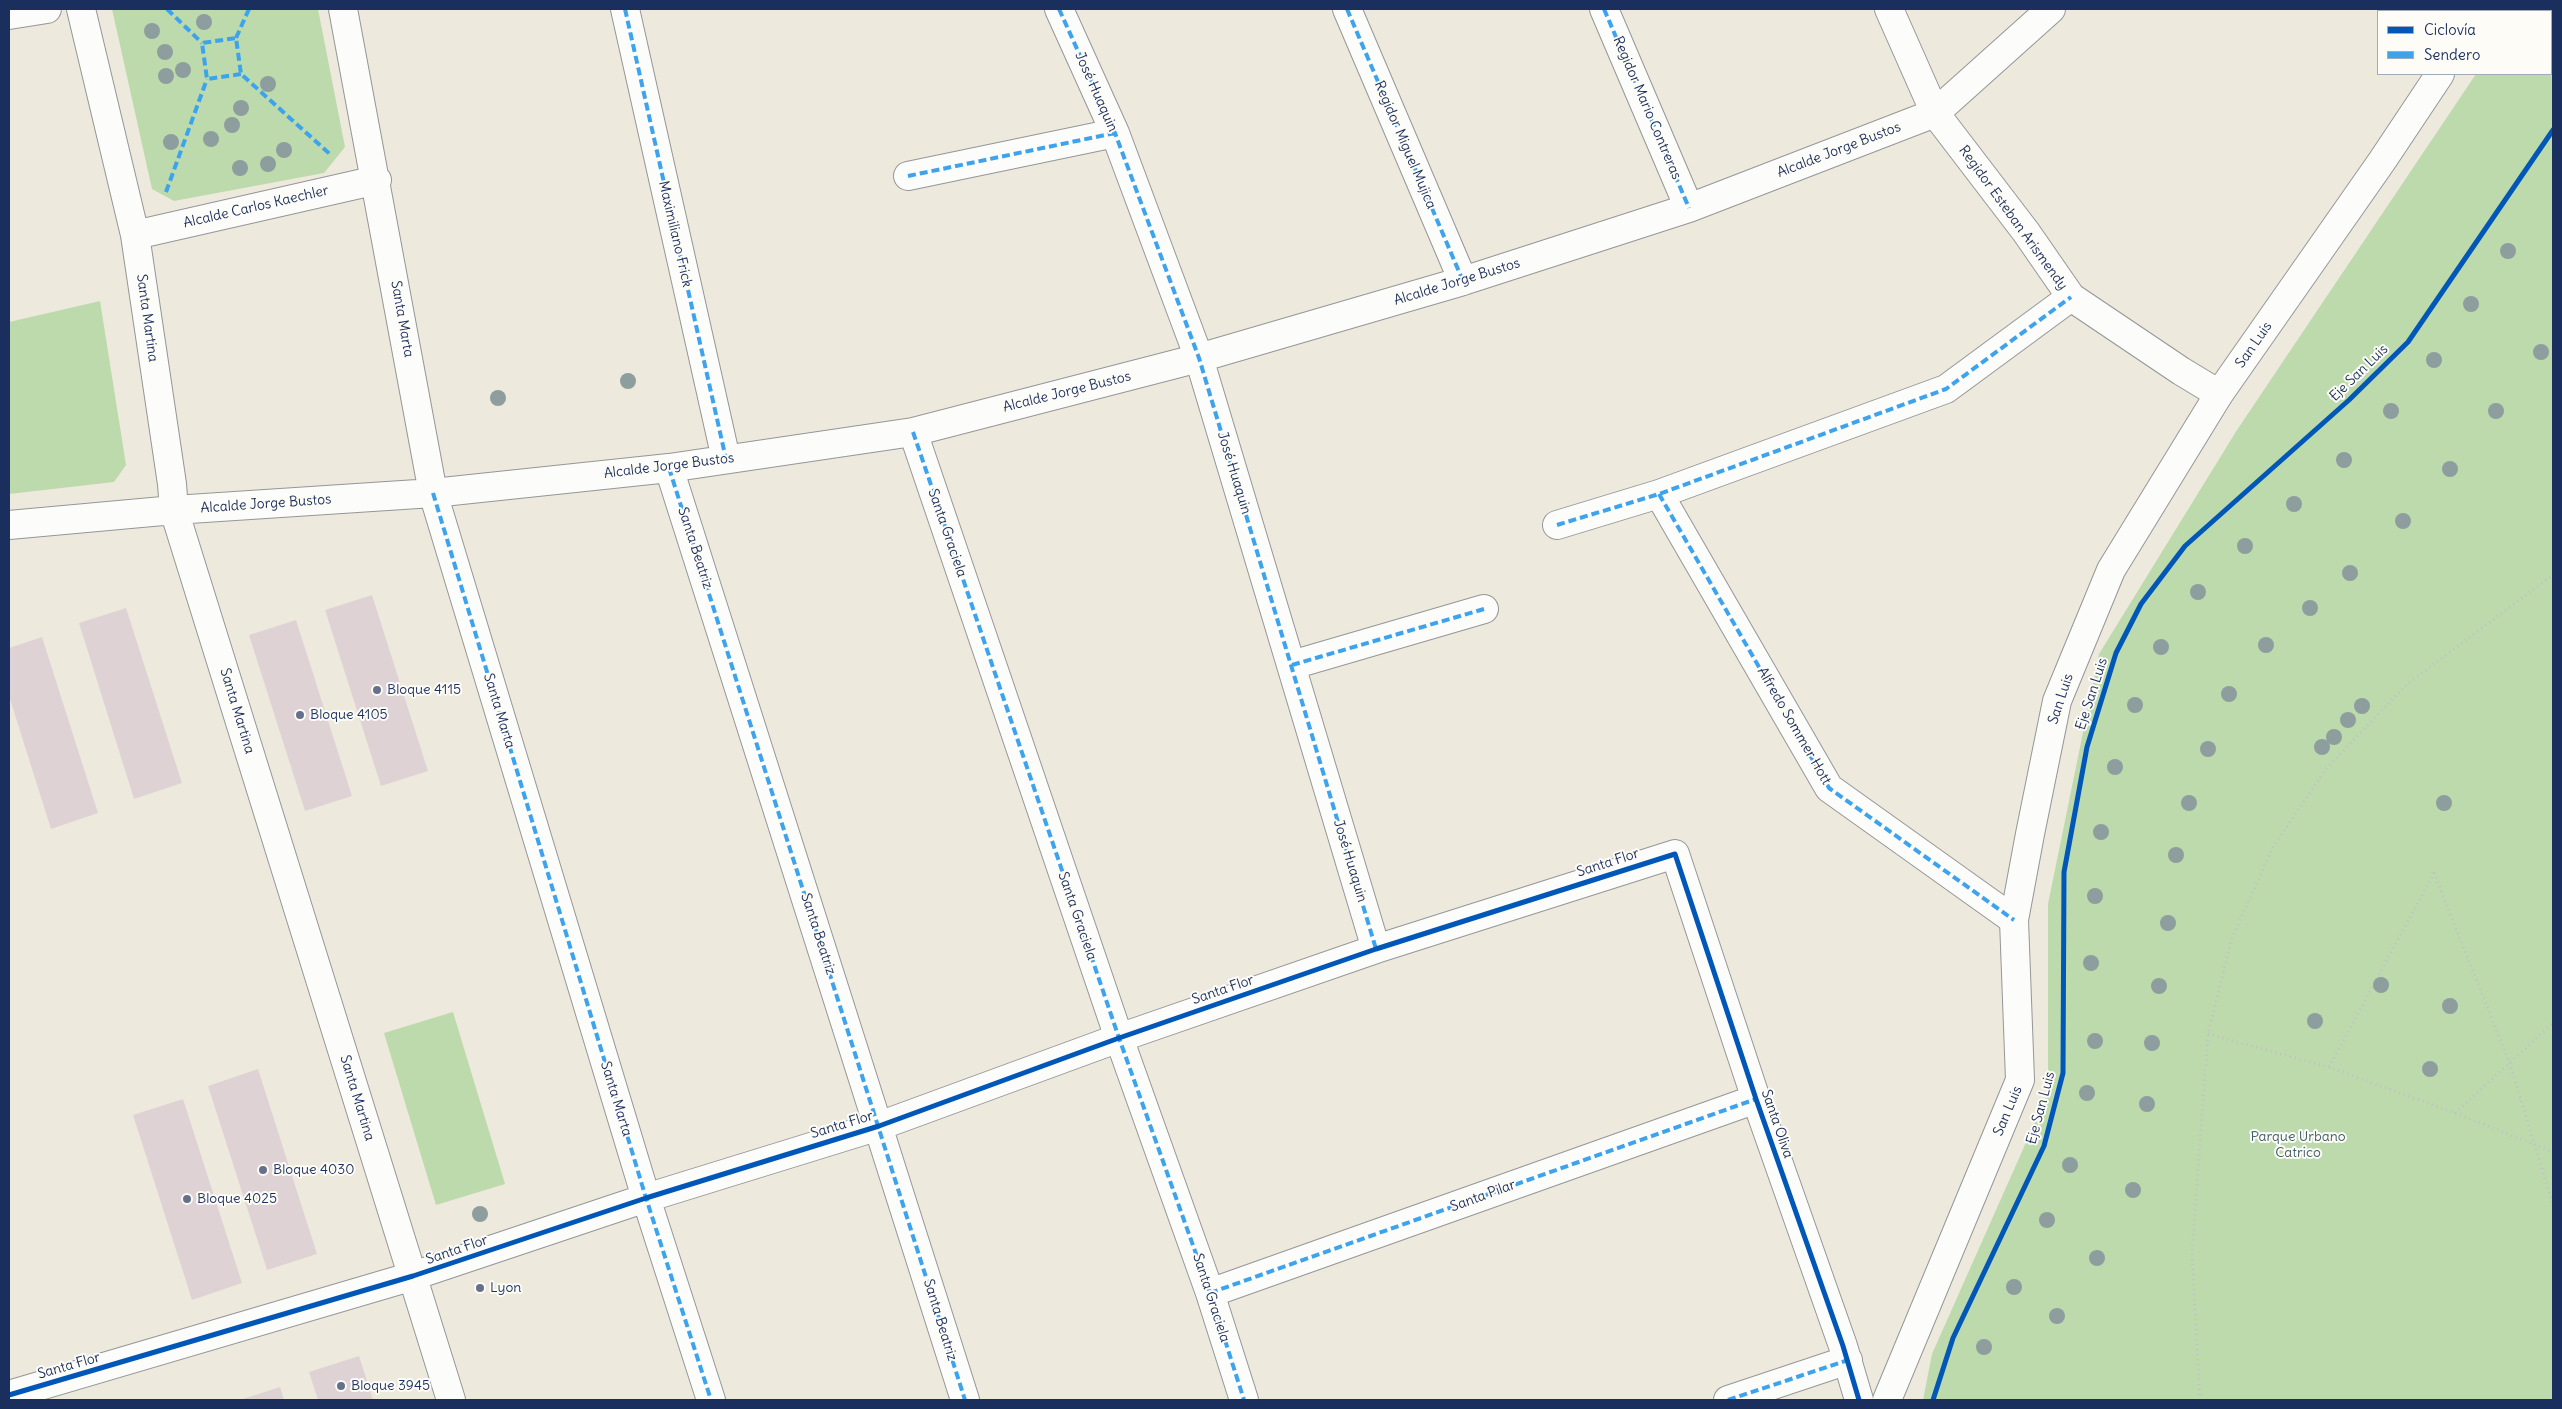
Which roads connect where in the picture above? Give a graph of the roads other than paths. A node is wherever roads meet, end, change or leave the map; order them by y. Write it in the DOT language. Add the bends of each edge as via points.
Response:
graph roads {
  1 [pos="47,9"];
  2 [pos="80,9"];
  3 [pos="625,9"];
  4 [pos="1059,9"];
  5 [pos="1347,9"];
  6 [pos="1604,9"];
  7 [pos="1889,9"];
  8 [pos="2050,9"];
  9 [pos="350,10"];
  10 [pos="9,16"];
  11 [pos="2439,75"];
  12 [pos="1935,113"];
  13 [pos="1115,133"];
  14 [pos="908,176"];
  15 [pos="377,180"];
  16 [pos="1689,208"];
  17 [pos="135,235"];
  18 [pos="1463,281"];
  19 [pos="2071,296"];
  20 [pos="1199,358"];
  21 [pos="2219,394"];
  22 [pos="913,432"];
  23 [pos="726,459"];
  24 [pos="669,468"];
  25 [pos="433,493"];
  26 [pos="1659,494"];
  27 [pos="174,510"];
  28 [pos="9,525"];
  29 [pos="1556,525"];
  30 [pos="1484,609"];
  31 [pos="1292,665"];
  32 [pos="1675,854"];
  33 [pos="2014,920"];
  34 [pos="1376,949"];
  35 [pos="1119,1038"];
  36 [pos="1756,1099"];
  37 [pos="879,1126"];
  38 [pos="646,1198"];
  39 [pos="413,1276"];
  40 [pos="1210,1293"];
  41 [pos="1848,1360"];
  42 [pos="9,1395"];
  43 [pos="451,1400"];
  44 [pos="711,1400"];
  45 [pos="964,1400"];
  46 [pos="1244,1400"];
  47 [pos="1728,1400"];
  48 [pos="1859,1400"];
  49 [pos="1887,1400"];
  1 -- 10 [label="street"];
  2 -- 17 [label="street, Santa Martina"];
  3 -- 23 [label="street, Maximiliano Frick"];
  4 -- 13 [label="street, José Huaquin"];
  5 -- 18 [label="street, Regidor Miguel Mujica"];
  6 -- 16 [label="street, Regidor Mario Contreras"];
  7 -- 12 [label="street, Regidor Esteban Arismendy"];
  8 -- 12 [label="street, Alcalde Jorge Bustos"];
  9 -- 15 [label="street, Santa Marta"];
  11 -- 21 [label="street, San Luis"];
  12 -- 16 [label="street, Alcalde Jorge Bustos"];
  12 -- 19 [label="street, Regidor Esteban Arismendy"];
  13 -- 14 [label="street"];
  13 -- 20 [label="street, José Huaquin"];
  15 -- 17 [label="street, Alcalde Carlos Kaechler"];
  15 -- 25 [label="street, Santa Marta"];
  16 -- 18 [label="street, Alcalde Jorge Bustos"];
  17 -- 27 [label="street, Santa Martina"];
  18 -- 20 [label="street, Alcalde Jorge Bustos"];
  19 -- 21 [label="street, Regidor Esteban Arismendy"];
  19 -- 26 [label="street" via="1946,389"];
  20 -- 22 [label="street, Alcalde Jorge Bustos"];
  20 -- 31 [label="street, José Huaquin"];
  21 -- 33 [label="street, San Luis" via="2111,570 2057,702"];
  22 -- 23 [label="street, Alcalde Jorge Bustos"];
  22 -- 35 [label="street, Santa Graciela"];
  23 -- 24 [label="street, Alcalde Jorge Bustos"];
  24 -- 25 [label="street, Alcalde Jorge Bustos"];
  24 -- 37 [label="street, Santa Beatriz"];
  25 -- 27 [label="street, Alcalde Jorge Bustos"];
  25 -- 38 [label="street, Santa Marta"];
  26 -- 29 [label="street"];
  26 -- 33 [label="street, Alfredo Sommer Hott" via="1829,788"];
  27 -- 28 [label="street, Alcalde Jorge Bustos"];
  27 -- 39 [label="street, Santa Martina"];
  30 -- 31 [label="street"];
  31 -- 34 [label="street, José Huaquin"];
  32 -- 34 [label="street, Santa Flor"];
  32 -- 36 [label="street, Santa Oliva"];
  33 -- 49 [label="street, San Luis" via="2020,1080"];
  34 -- 35 [label="street, Santa Flor"];
  35 -- 37 [label="street, Santa Flor"];
  35 -- 40 [label="street, Santa Graciela"];
  36 -- 40 [label="street, Santa Pilar"];
  36 -- 41 [label="street, Santa Oliva"];
  37 -- 38 [label="street, Santa Flor"];
  37 -- 45 [label="street, Santa Beatriz"];
  38 -- 39 [label="street, Santa Flor"];
  38 -- 44 [label="street, Santa Marta"];
  39 -- 42 [label="street, Santa Flor"];
  39 -- 43 [label="street, Santa Martina"];
  40 -- 46 [label="street, Santa Graciela"];
  41 -- 47 [label="street"];
  41 -- 48 [label="street, Santa Oliva"];
}
